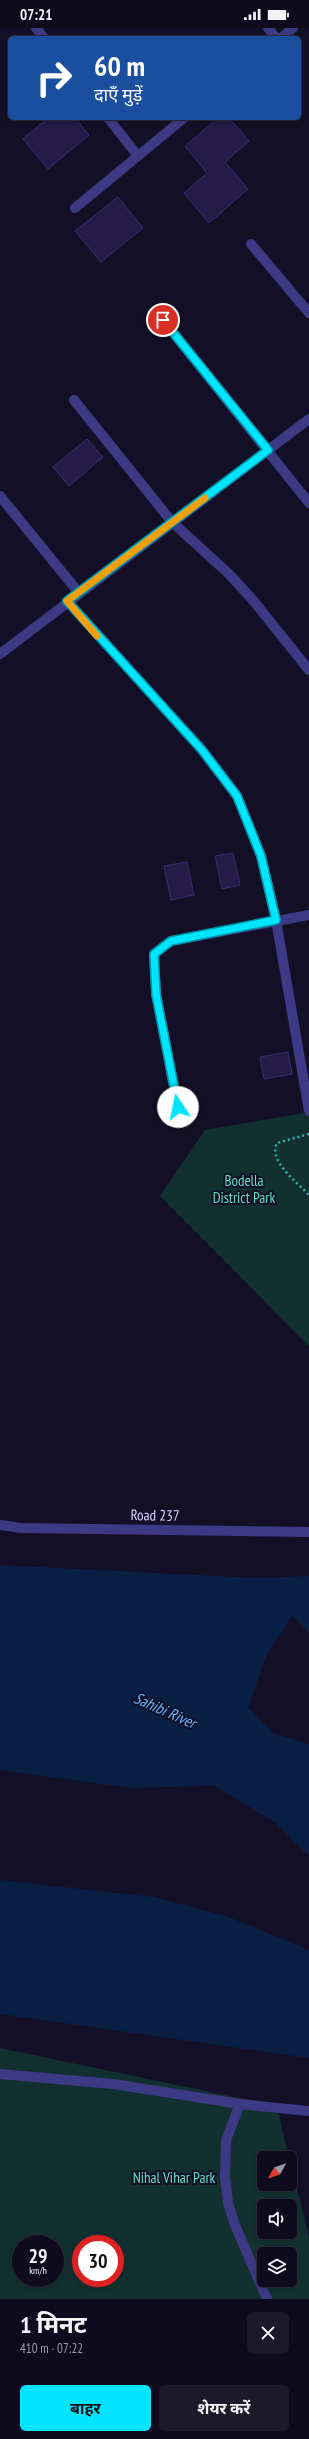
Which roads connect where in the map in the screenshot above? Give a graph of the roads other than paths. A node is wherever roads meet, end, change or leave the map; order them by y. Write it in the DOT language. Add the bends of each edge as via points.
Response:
graph roads {
  1 [pos="36,28"];
  2 [pos="268,28"];
  3 [pos="293,28"];
  4 [pos="42,36"];
  5 [pos="274,36"];
  6 [pos="283,36"];
  7 [pos="110,120"];
  8 [pos="182,120"];
  9 [pos="138,156"];
  10 [pos="75,208"];
  11 [pos="251,244"];
  12 [pos="309,313"];
  13 [pos="163,320"];
  14 [pos="74,400"];
  15 [pos="309,419"];
  16 [pos="268,450"];
  17 [pos="0,496"];
  18 [pos="309,503"];
  19 [pos="172,522"];
  20 [pos="79,593"];
  21 [pos="67,601"];
  22 [pos="0,654"];
  23 [pos="309,670"];
  24 [pos="309,916"];
  25 [pos="276,920"];
  26 [pos="178,1107"];
  27 [pos="309,1112"];
  28 [pos="0,1524"];
  29 [pos="309,1532"];
  30 [pos="0,2074"];
  31 [pos="240,2104"];
  32 [pos="309,2111"];
  33 [pos="267,2299"];
  1 -- 4 [label="street"];
  2 -- 5 [label="street"];
  3 -- 6 [label="street"];
  7 -- 9 [label="street"];
  8 -- 9 [label="street"];
  9 -- 10 [label="street"];
  11 -- 12 [label="street"];
  13 -- 16 [label="street"];
  14 -- 19 [label="street"];
  15 -- 16 [label="street"];
  16 -- 18 [label="street"];
  16 -- 19 [label="street"];
  17 -- 20 [label="street"];
  19 -- 20 [label="street"];
  19 -- 23 [label="street" via="229,574"];
  20 -- 21 [label="street"];
  21 -- 22 [label="street"];
  21 -- 25 [label="street" via="202,750 237,796 261,856"];
  24 -- 25 [label="street"];
  25 -- 26 [label="street" via="171,941 154,954 156,994"];
  25 -- 27 [label="street"];
  28 -- 29 [label="street, Road 237" via="21,1528"];
  30 -- 31 [label="street" via="113,2084"];
  31 -- 32 [label="street"];
  31 -- 33 [label="street" via="226,2140 225,2178 228,2203"];
}
